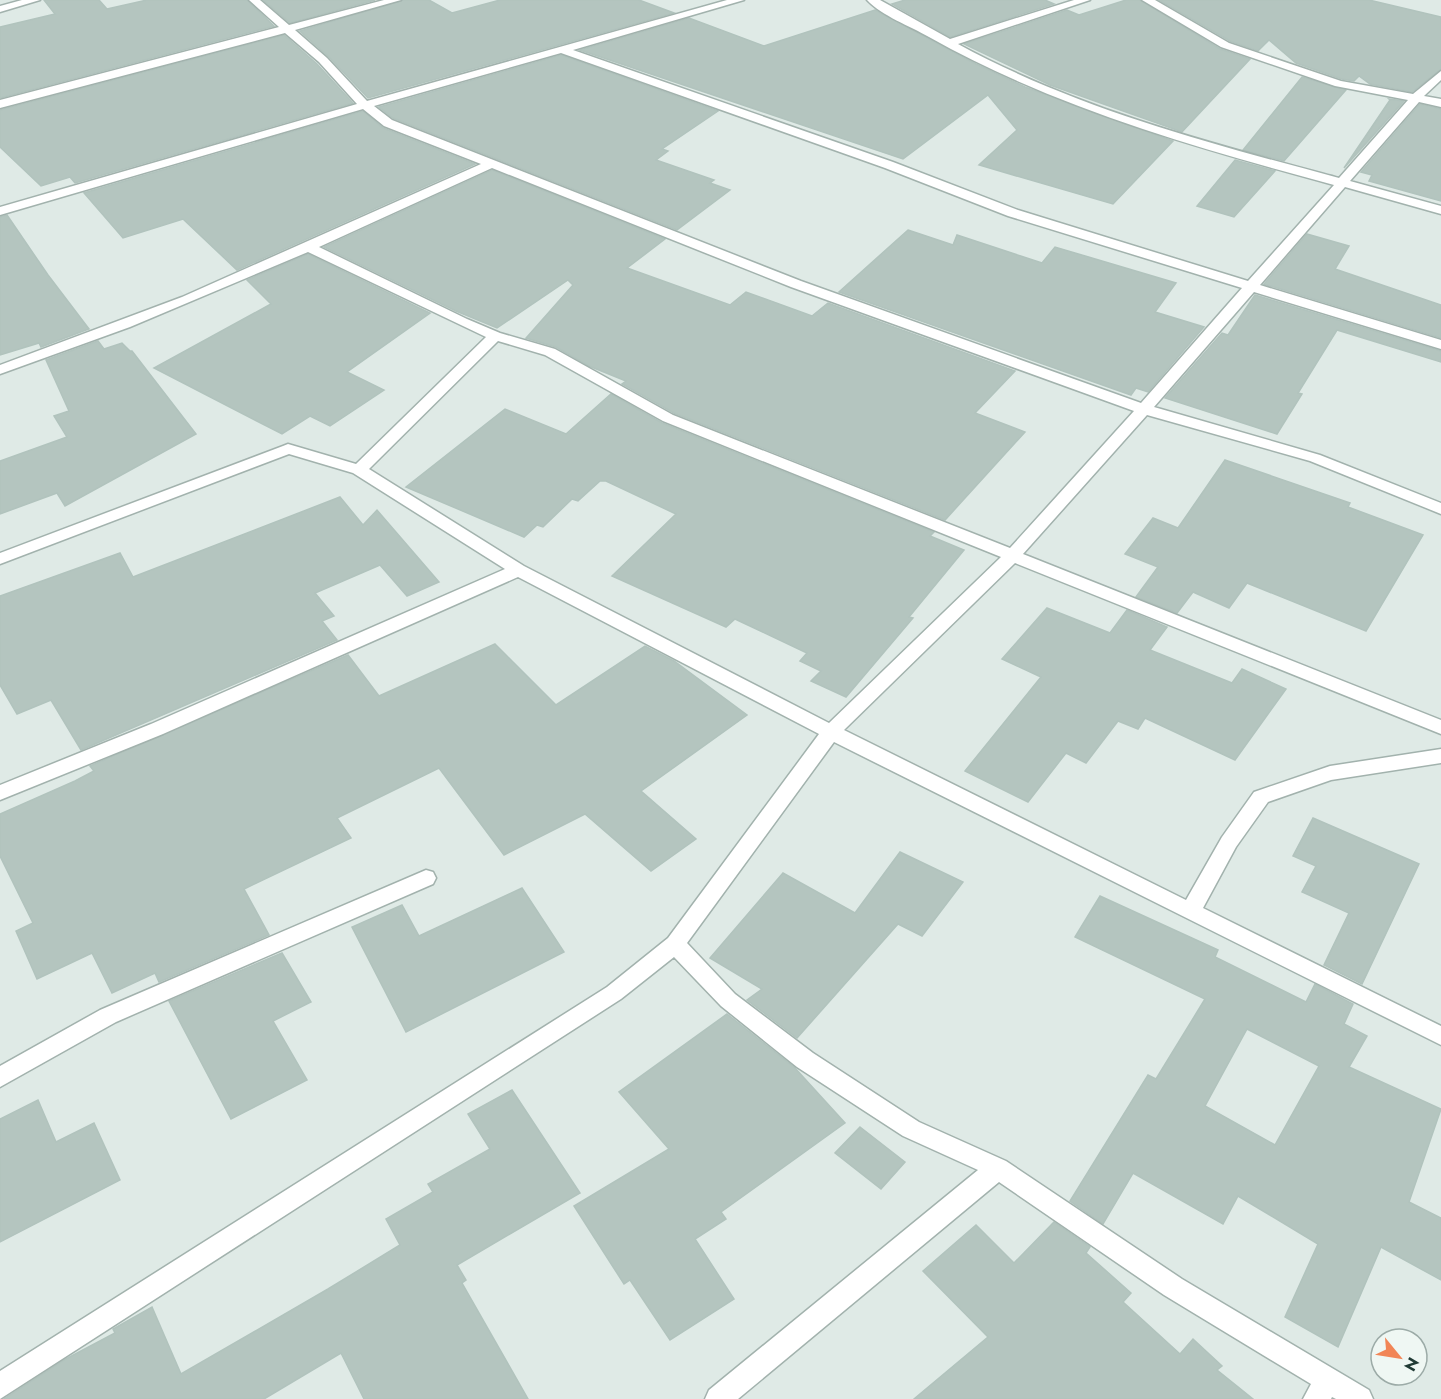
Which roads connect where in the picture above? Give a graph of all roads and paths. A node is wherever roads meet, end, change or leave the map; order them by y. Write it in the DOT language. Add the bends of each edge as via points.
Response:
graph roads {
  1 [pos="35,0"];
  2 [pos="254,0"];
  3 [pos="396,0"];
  4 [pos="739,0"];
  5 [pos="872,0"];
  6 [pos="1085,0"];
  7 [pos="1147,0"];
  8 [pos="0,9"];
  9 [pos="288,28"];
  10 [pos="950,43"];
  11 [pos="565,51"];
  12 [pos="1441,74"];
  13 [pos="1417,97"];
  14 [pos="1441,103"];
  15 [pos="0,104"];
  16 [pos="365,105"];
  17 [pos="491,164"];
  18 [pos="1344,182"];
  19 [pos="1441,210"];
  20 [pos="0,211"];
  21 [pos="310,248"];
  22 [pos="1253,285"];
  23 [pos="495,336"];
  24 [pos="1441,345"];
  25 [pos="0,370"];
  26 [pos="1144,409"];
  27 [pos="359,470"];
  28 [pos="1441,509"];
  29 [pos="1012,556"];
  30 [pos="0,559"];
  31 [pos="518,570"];
  32 [pos="1441,727"];
  33 [pos="831,732"];
  34 [pos="1441,756"];
  35 [pos="0,794"];
  36 [pos="426,878"];
  37 [pos="1190,912"];
  38 [pos="675,944"];
  39 [pos="1441,1036"];
  40 [pos="0,1077"];
  41 [pos="998,1168"];
  42 [pos="0,1386"];
  43 [pos="1322,1390"];
  44 [pos="717,1399"];
  45 [pos="1360,1399"];
  1 -- 8 [label="street"];
  2 -- 9 [label="street"];
  3 -- 9 [label="street"];
  4 -- 11 [label="street"];
  5 -- 10 [label="street"];
  6 -- 10 [label="street"];
  7 -- 13 [label="street" via="1225,45 1339,84"];
  9 -- 15 [label="street"];
  9 -- 16 [label="street"];
  10 -- 18 [label="street" via="985,63 1095,108 1175,136"];
  11 -- 16 [label="street"];
  11 -- 22 [label="street" via="1013,213"];
  12 -- 13 [label="street"];
  13 -- 14 [label="street"];
  13 -- 18 [label="street"];
  16 -- 17 [label="street" via="388,123"];
  16 -- 20 [label="street"];
  17 -- 21 [label="street"];
  17 -- 26 [label="street" via="796,284"];
  18 -- 19 [label="street"];
  18 -- 22 [label="street"];
  21 -- 23 [label="street"];
  21 -- 25 [label="street" via="193,299"];
  22 -- 24 [label="street"];
  22 -- 26 [label="street"];
  23 -- 27 [label="street"];
  23 -- 29 [label="street" via="550,352 668,418"];
  26 -- 28 [label="street" via="1315,458"];
  26 -- 29 [label="street"];
  27 -- 30 [label="street" via="288,449"];
  27 -- 31 [label="street"];
  29 -- 32 [label="street"];
  29 -- 33 [label="street"];
  31 -- 33 [label="street"];
  31 -- 35 [label="street"];
  33 -- 37 [label="street"];
  33 -- 38 [label="street"];
  34 -- 37 [label="street" via="1330,773 1261,797 1229,842"];
  36 -- 40 [label="street" via="108,1016"];
  37 -- 39 [label="street"];
  38 -- 41 [label="street" via="728,1000 805,1060 911,1129"];
  38 -- 42 [label="street" via="604,999"];
  41 -- 43 [label="street"];
  41 -- 44 [label="street"];
  43 -- 45 [label="street"];
}
